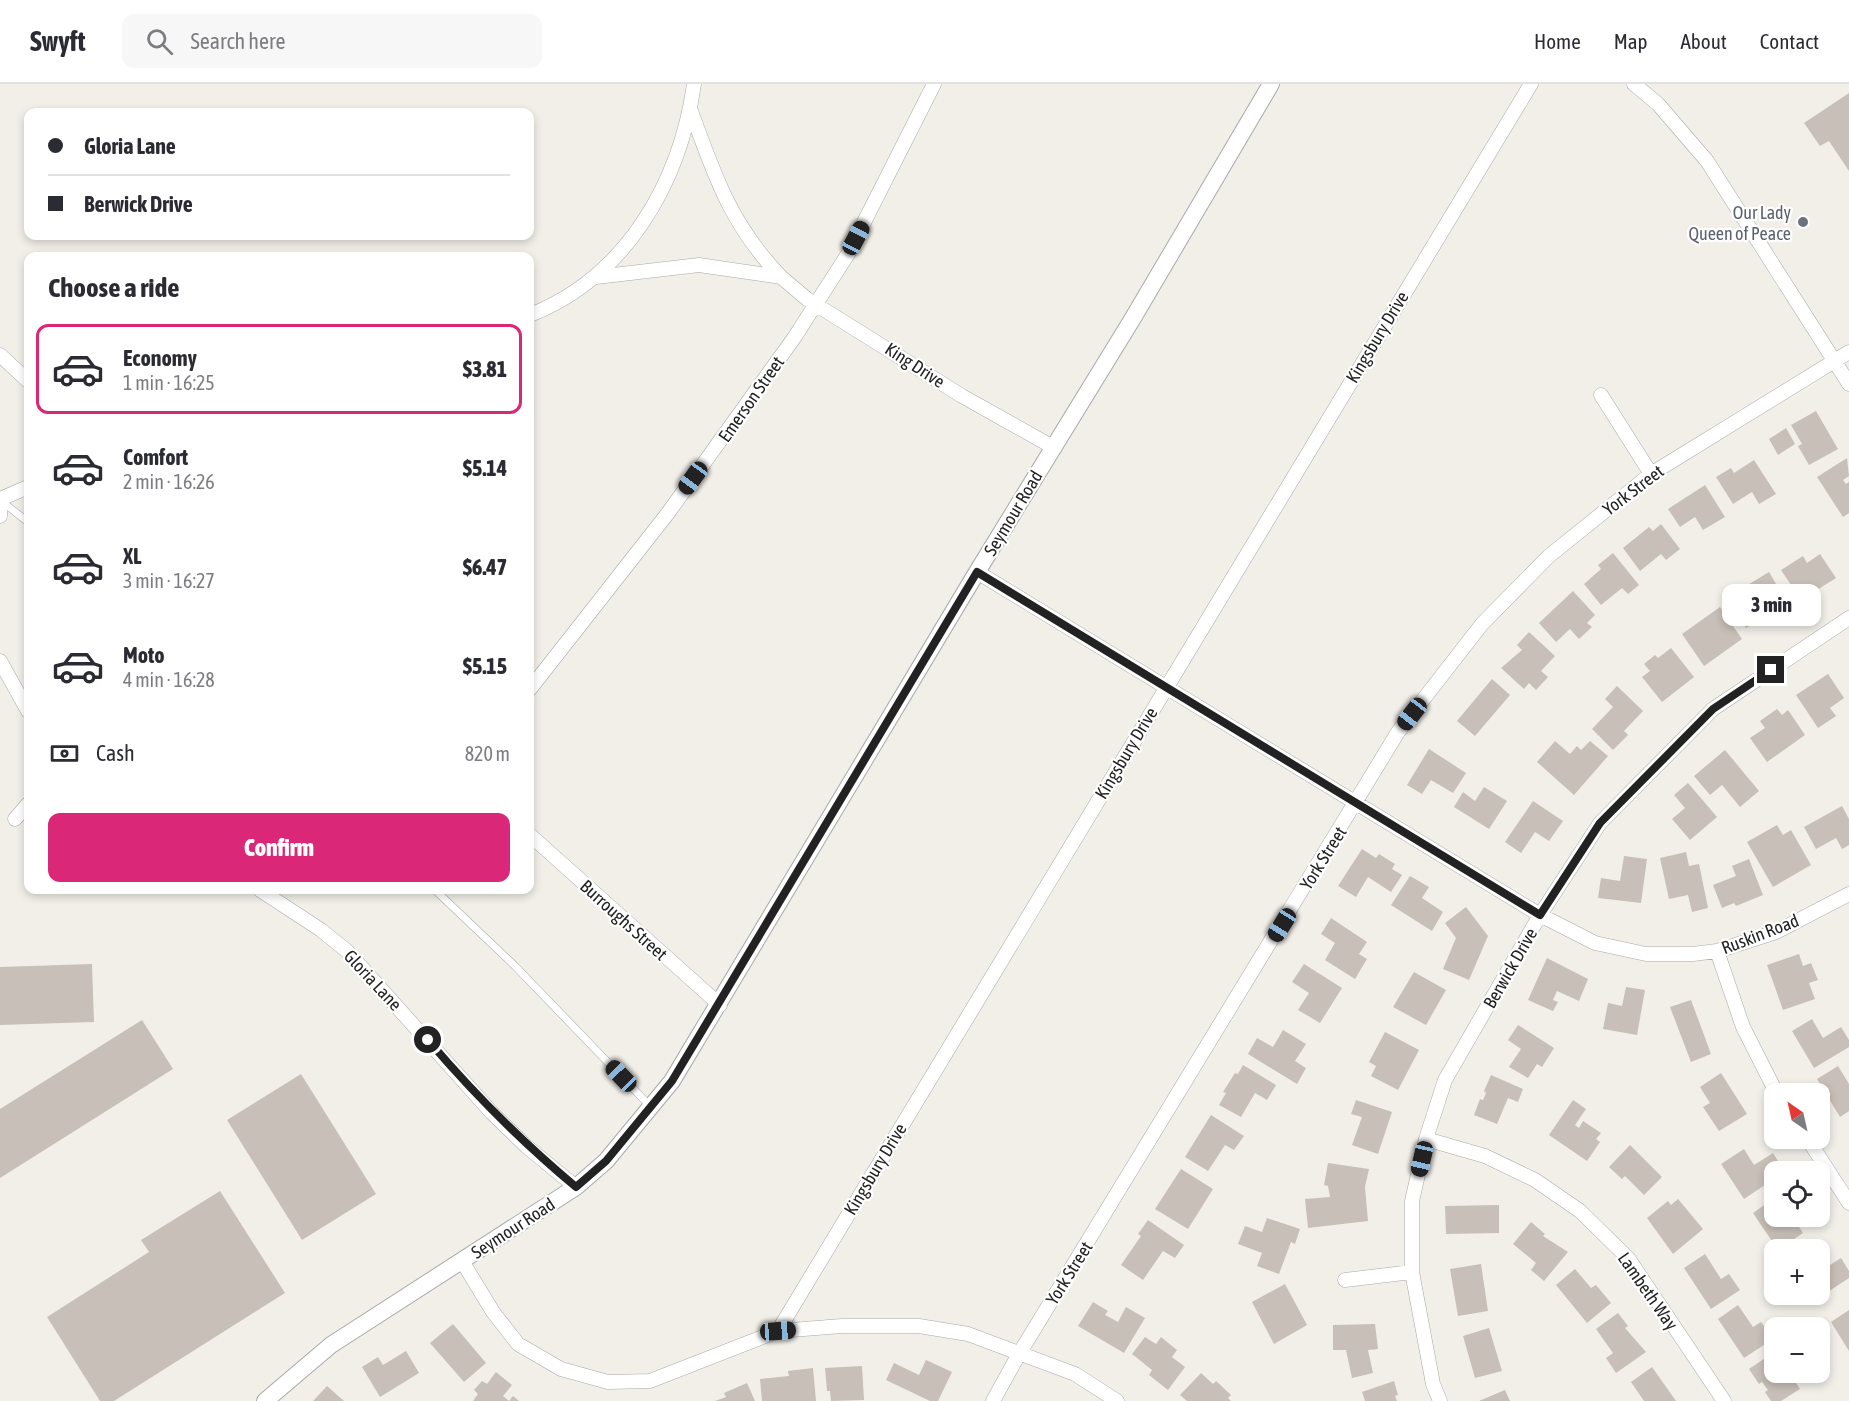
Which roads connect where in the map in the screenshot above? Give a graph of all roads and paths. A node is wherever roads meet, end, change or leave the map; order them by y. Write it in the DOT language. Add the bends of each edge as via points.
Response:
graph roads {
  1 [pos="694,84"];
  2 [pos="934,84"];
  3 [pos="1271,84"];
  4 [pos="1531,84"];
  5 [pos="1634,84"];
  6 [pos="691,109"];
  7 [pos="596,277"];
  8 [pos="781,277"];
  9 [pos="816,304"];
  10 [pos="534,313"];
  11 [pos="1849,352"];
  12 [pos="0,355"];
  13 [pos="1834,362"];
  14 [pos="24,377"];
  15 [pos="1849,384"];
  16 [pos="1601,395"];
  17 [pos="1053,447"];
  18 [pos="1651,474"];
  19 [pos="24,489"];
  20 [pos="0,500"];
  21 [pos="0,504"];
  22 [pos="0,516"];
  23 [pos="24,519"];
  24 [pos="977,572"];
  25 [pos="1849,618"];
  26 [pos="0,661"];
  27 [pos="534,684"];
  28 [pos="1166,686"];
  29 [pos="24,704"];
  30 [pos="1357,803"];
  31 [pos="24,809"];
  32 [pos="15,819"];
  33 [pos="534,839"];
  34 [pos="266,894"];
  35 [pos="439,894"];
  36 [pos="1849,894"];
  37 [pos="1540,915"];
  38 [pos="1718,951"];
  39 [pos="720,1005"];
  40 [pos="1771,1083"];
  41 [pos="652,1107"];
  42 [pos="1426,1139"];
  43 [pos="1814,1149"];
  44 [pos="576,1187"];
  45 [pos="1849,1203"];
  46 [pos="462,1261"];
  47 [pos="1412,1272"];
  48 [pos="1345,1280"];
  49 [pos="778,1331"];
  50 [pos="1019,1354"];
  51 [pos="265,1401"];
  52 [pos="993,1401"];
  53 [pos="1117,1401"];
  54 [pos="1440,1401"];
  55 [pos="1724,1401"];
  1 -- 6 [label="street"];
  2 -- 9 [label="street, Emerson Street" via="852,245"];
  3 -- 17 [label="street, Seymour Road"];
  4 -- 28 [label="street, Kingsbury Drive"];
  5 -- 13 [label="street" via="1658,104 1707,161"];
  6 -- 7 [label="street" via="668,179 628,244"];
  6 -- 8 [label="street, King Drive" via="723,196 758,253"];
  7 -- 8 [label="street, King Drive" via="699,265"];
  7 -- 10 [label="street" via="568,298"];
  8 -- 9 [label="street, King Drive"];
  9 -- 17 [label="street, King Drive" via="962,396"];
  9 -- 27 [label="street, Emerson Street" via="681,496"];
  11 -- 13 [label="street, York Street"];
  12 -- 14 [label="street"];
  13 -- 15 [label="street"];
  13 -- 18 [label="street, York Street"];
  16 -- 18 [label="street"];
  17 -- 24 [label="street, Seymour Road"];
  18 -- 30 [label="street, York Street" via="1549,556 1482,624 1398,732"];
  19 -- 20 [label="street"];
  20 -- 23 [label="lane"];
  21 -- 22 [label="street"];
  24 -- 28 [label="street, Ruskin Road"];
  24 -- 39 [label="street, Seymour Road"];
  25 -- 37 [label="street, Berwick Drive" via="1713,709 1600,823"];
  26 -- 29 [label="street"];
  28 -- 30 [label="street, Ruskin Road"];
  28 -- 49 [label="street, Kingsbury Drive"];
  30 -- 37 [label="street, Ruskin Road"];
  30 -- 50 [label="street, York Street"];
  31 -- 32 [label="street"];
  33 -- 39 [label="street, Burroughs Street"];
  34 -- 44 [label="street, Gloria Lane" via="347,951 492,1113"];
  35 -- 41 [label="lane"];
  36 -- 38 [label="street, Ruskin Road" via="1776,932"];
  37 -- 38 [label="street, Ruskin Road" via="1595,943 1646,954"];
  37 -- 42 [label="street, Berwick Drive" via="1445,1080"];
  38 -- 40 [label="street" via="1743,1027"];
  39 -- 41 [label="street, Seymour Road"];
  41 -- 44 [label="street, Seymour Road" via="606,1161"];
  42 -- 47 [label="street, Berwick Drive" via="1412,1201"];
  42 -- 55 [label="street, Lambeth Way" via="1485,1156 1535,1180 1580,1210 1628,1258"];
  43 -- 45 [label="street"];
  44 -- 46 [label="street, Seymour Road"];
  46 -- 49 [label="street" via="518,1344 561,1370 608,1382 650,1381"];
  46 -- 51 [label="street, Seymour Road" via="331,1345"];
  47 -- 48 [label="street"];
  47 -- 54 [label="street, Berwick Drive" via="1433,1384"];
  49 -- 50 [label="street" via="919,1326 968,1335"];
  50 -- 52 [label="street, York Street"];
  50 -- 53 [label="street" via="1075,1374"];
}
